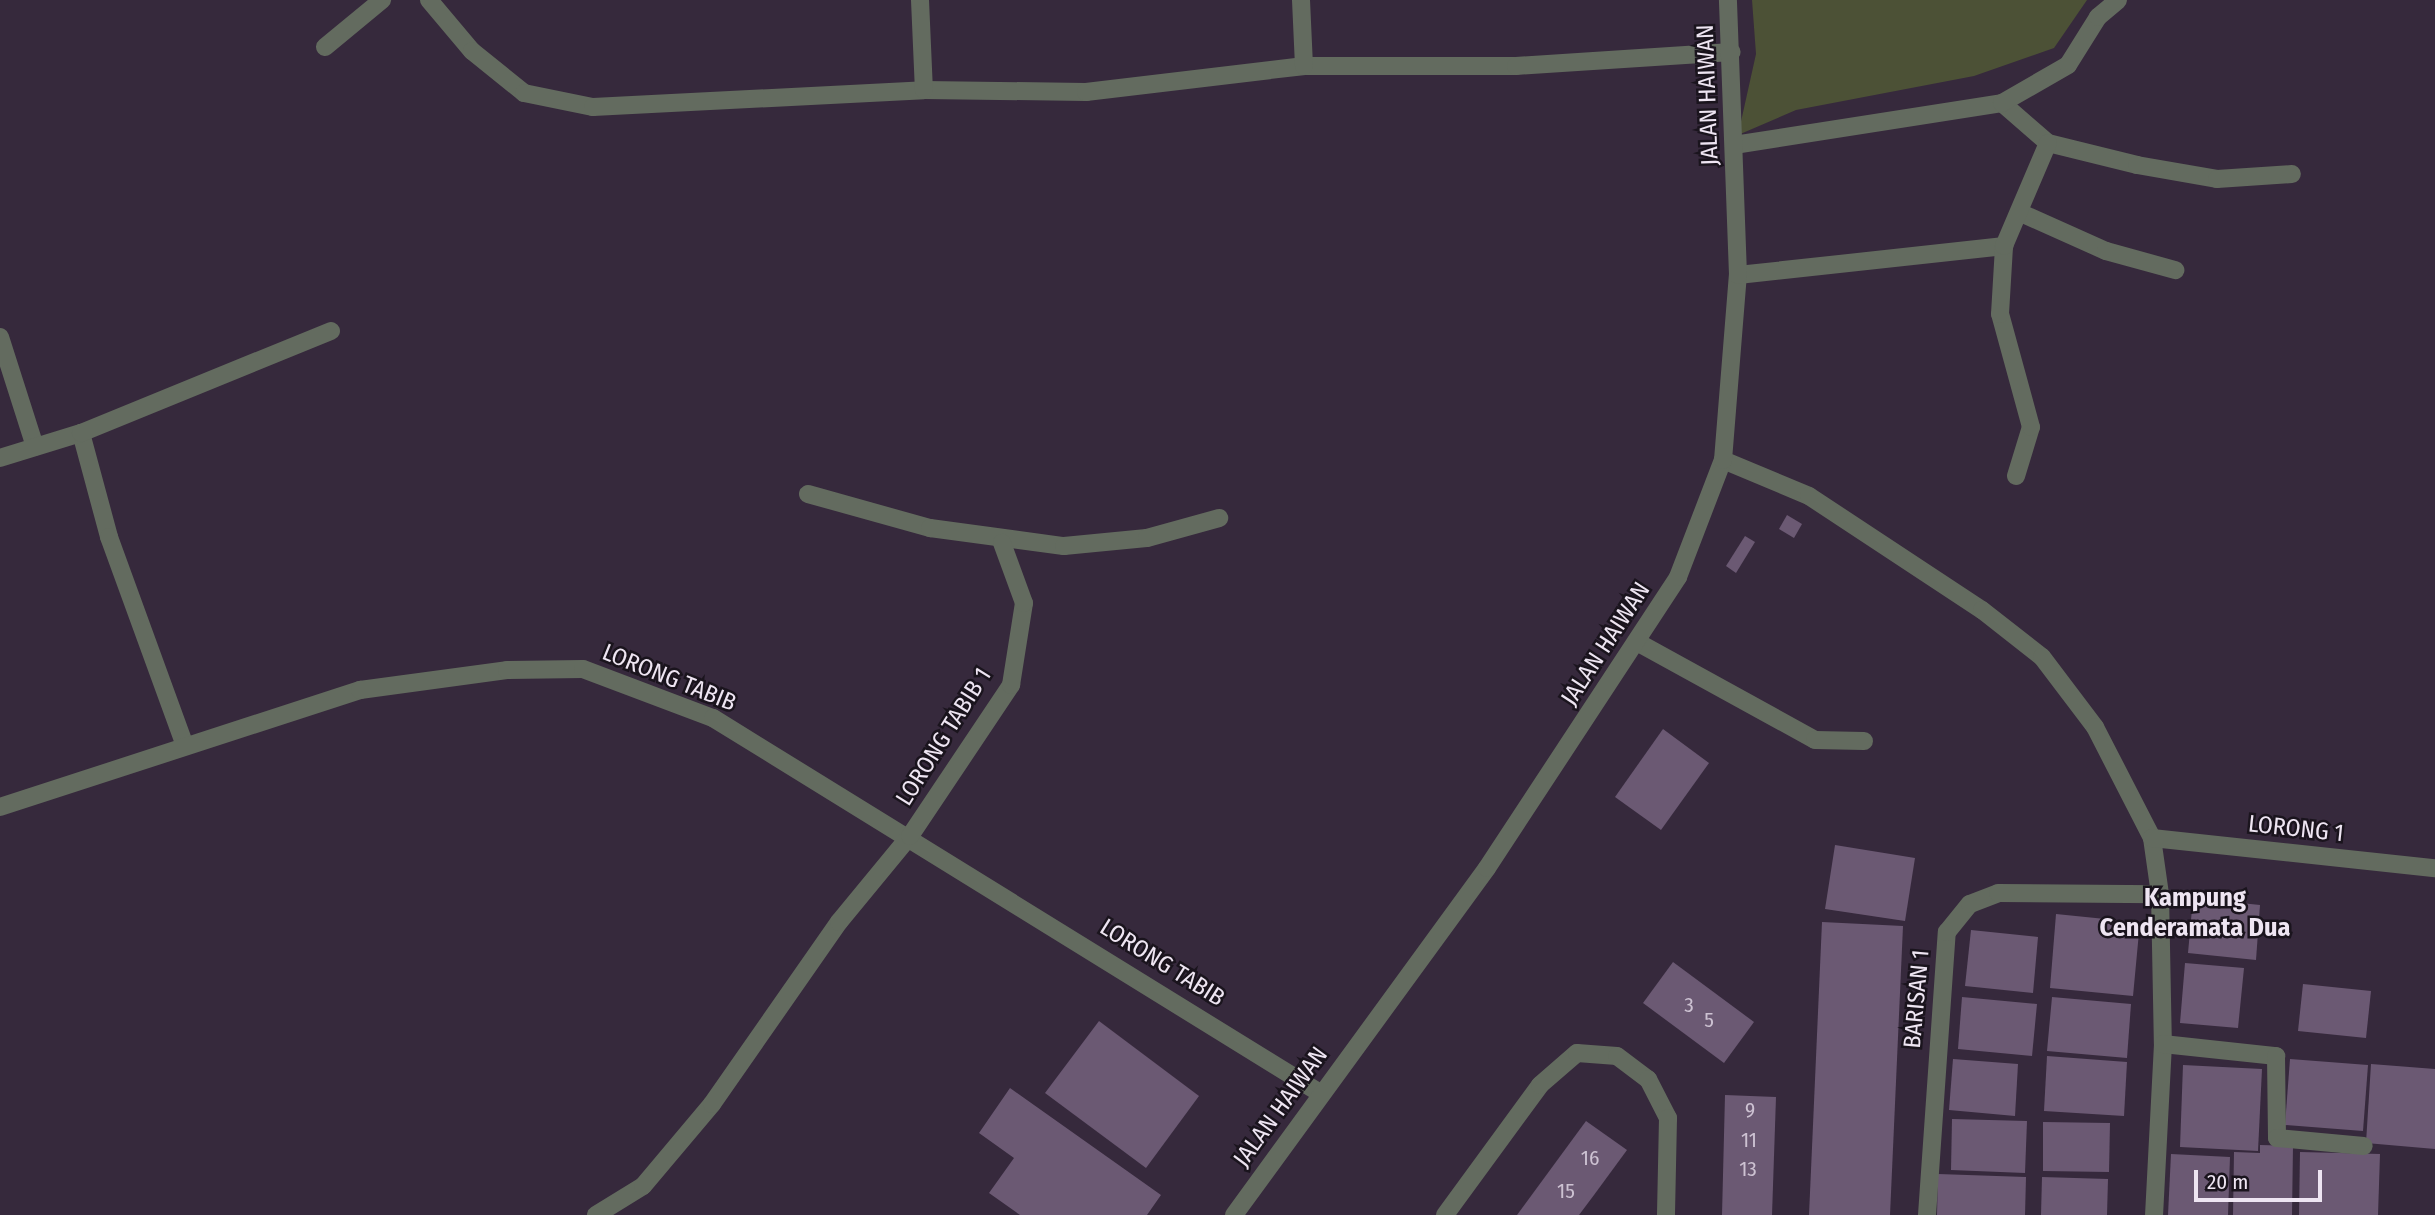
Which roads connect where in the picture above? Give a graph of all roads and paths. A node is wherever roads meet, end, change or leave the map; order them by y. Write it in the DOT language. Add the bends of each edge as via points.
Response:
graph roads {
  1 [pos="382,0"];
  2 [pos="429,0"];
  3 [pos="920,0"];
  4 [pos="1301,0"];
  5 [pos="1728,0"];
  6 [pos="2118,0"];
  7 [pos="325,47"];
  8 [pos="1732,52"];
  9 [pos="1304,66"];
  10 [pos="924,90"];
  11 [pos="2002,103"];
  12 [pos="2048,143"];
  13 [pos="1734,145"];
  14 [pos="2292,174"];
  15 [pos="2021,213"];
  16 [pos="2004,246"];
  17 [pos="2175,270"];
  18 [pos="1738,275"];
  19 [pos="331,331"];
  20 [pos="0,337"];
  21 [pos="80,433"];
  22 [pos="35,447"];
  23 [pos="0,458"];
  24 [pos="1723,460"];
  25 [pos="2016,476"];
  26 [pos="808,494"];
  27 [pos="1219,518"];
  28 [pos="1002,543"];
  29 [pos="1637,642"];
  30 [pos="1864,741"];
  31 [pos="184,743"];
  32 [pos="0,807"];
  33 [pos="910,836"];
  34 [pos="2152,838"];
  35 [pos="2435,868"];
  36 [pos="2160,894"];
  37 [pos="2163,1044"];
  38 [pos="1320,1093"];
  39 [pos="2364,1146"];
  40 [pos="596,1215"];
  41 [pos="1234,1215"];
  42 [pos="1445,1215"];
  43 [pos="1666,1215"];
  44 [pos="1927,1215"];
  45 [pos="2154,1215"];
  1 -- 7 [label="street"];
  2 -- 10 [label="street" via="472,51 524,93 593,107"];
  3 -- 10 [label="street"];
  4 -- 9 [label="street"];
  5 -- 8 [label="street, JALAN HAIWAN"];
  6 -- 11 [label="street" via="2098,17 2068,65"];
  8 -- 9 [label="street" via="1516,66"];
  8 -- 13 [label="street, JALAN HAIWAN"];
  9 -- 10 [label="street" via="1086,92"];
  11 -- 12 [label="street"];
  11 -- 13 [label="street"];
  12 -- 14 [label="street" via="2217,179"];
  12 -- 15 [label="street"];
  13 -- 18 [label="street, JALAN HAIWAN"];
  15 -- 16 [label="street"];
  15 -- 17 [label="street" via="2106,251"];
  16 -- 18 [label="street"];
  16 -- 25 [label="street" via="2000,314 2031,427"];
  18 -- 24 [label="street, JALAN HAIWAN"];
  19 -- 21 [label="street"];
  20 -- 22 [label="street"];
  21 -- 22 [label="street"];
  21 -- 31 [label="street" via="110,537"];
  22 -- 23 [label="street"];
  24 -- 29 [label="street, JALAN HAIWAN" via="1678,577"];
  24 -- 34 [label="street" via="1809,496 1982,610 2042,657 2095,727"];
  26 -- 28 [label="street"];
  27 -- 28 [label="street" via="1133,539 1064,547"];
  28 -- 33 [label="street, LORONG TABIB 1" via="1024,603 1011,685"];
  29 -- 30 [label="street" via="1815,740"];
  29 -- 38 [label="street, JALAN HAIWAN" via="1487,868"];
  31 -- 32 [label="street, LORONG TABIB"];
  31 -- 33 [label="street, LORONG TABIB" via="360,690 507,670 583,669 713,718"];
  33 -- 38 [label="street, LORONG TABIB"];
  33 -- 40 [label="street, LORONG TABIB 1" via="839,922 712,1104 643,1186"];
  34 -- 35 [label="street, LORONG 1"];
  34 -- 36 [label="street"];
  36 -- 37 [label="street"];
  36 -- 44 [label="street, BARISAN 1" via="1998,893 1970,904 1947,932"];
  37 -- 39 [label="street" via="2277,1056 2277,1138"];
  37 -- 45 [label="street"];
  38 -- 41 [label="street, JALAN HAIWAN"];
  42 -- 43 [label="street" via="1540,1085 1577,1053 1617,1056 1648,1079 1668,1118"];
}
